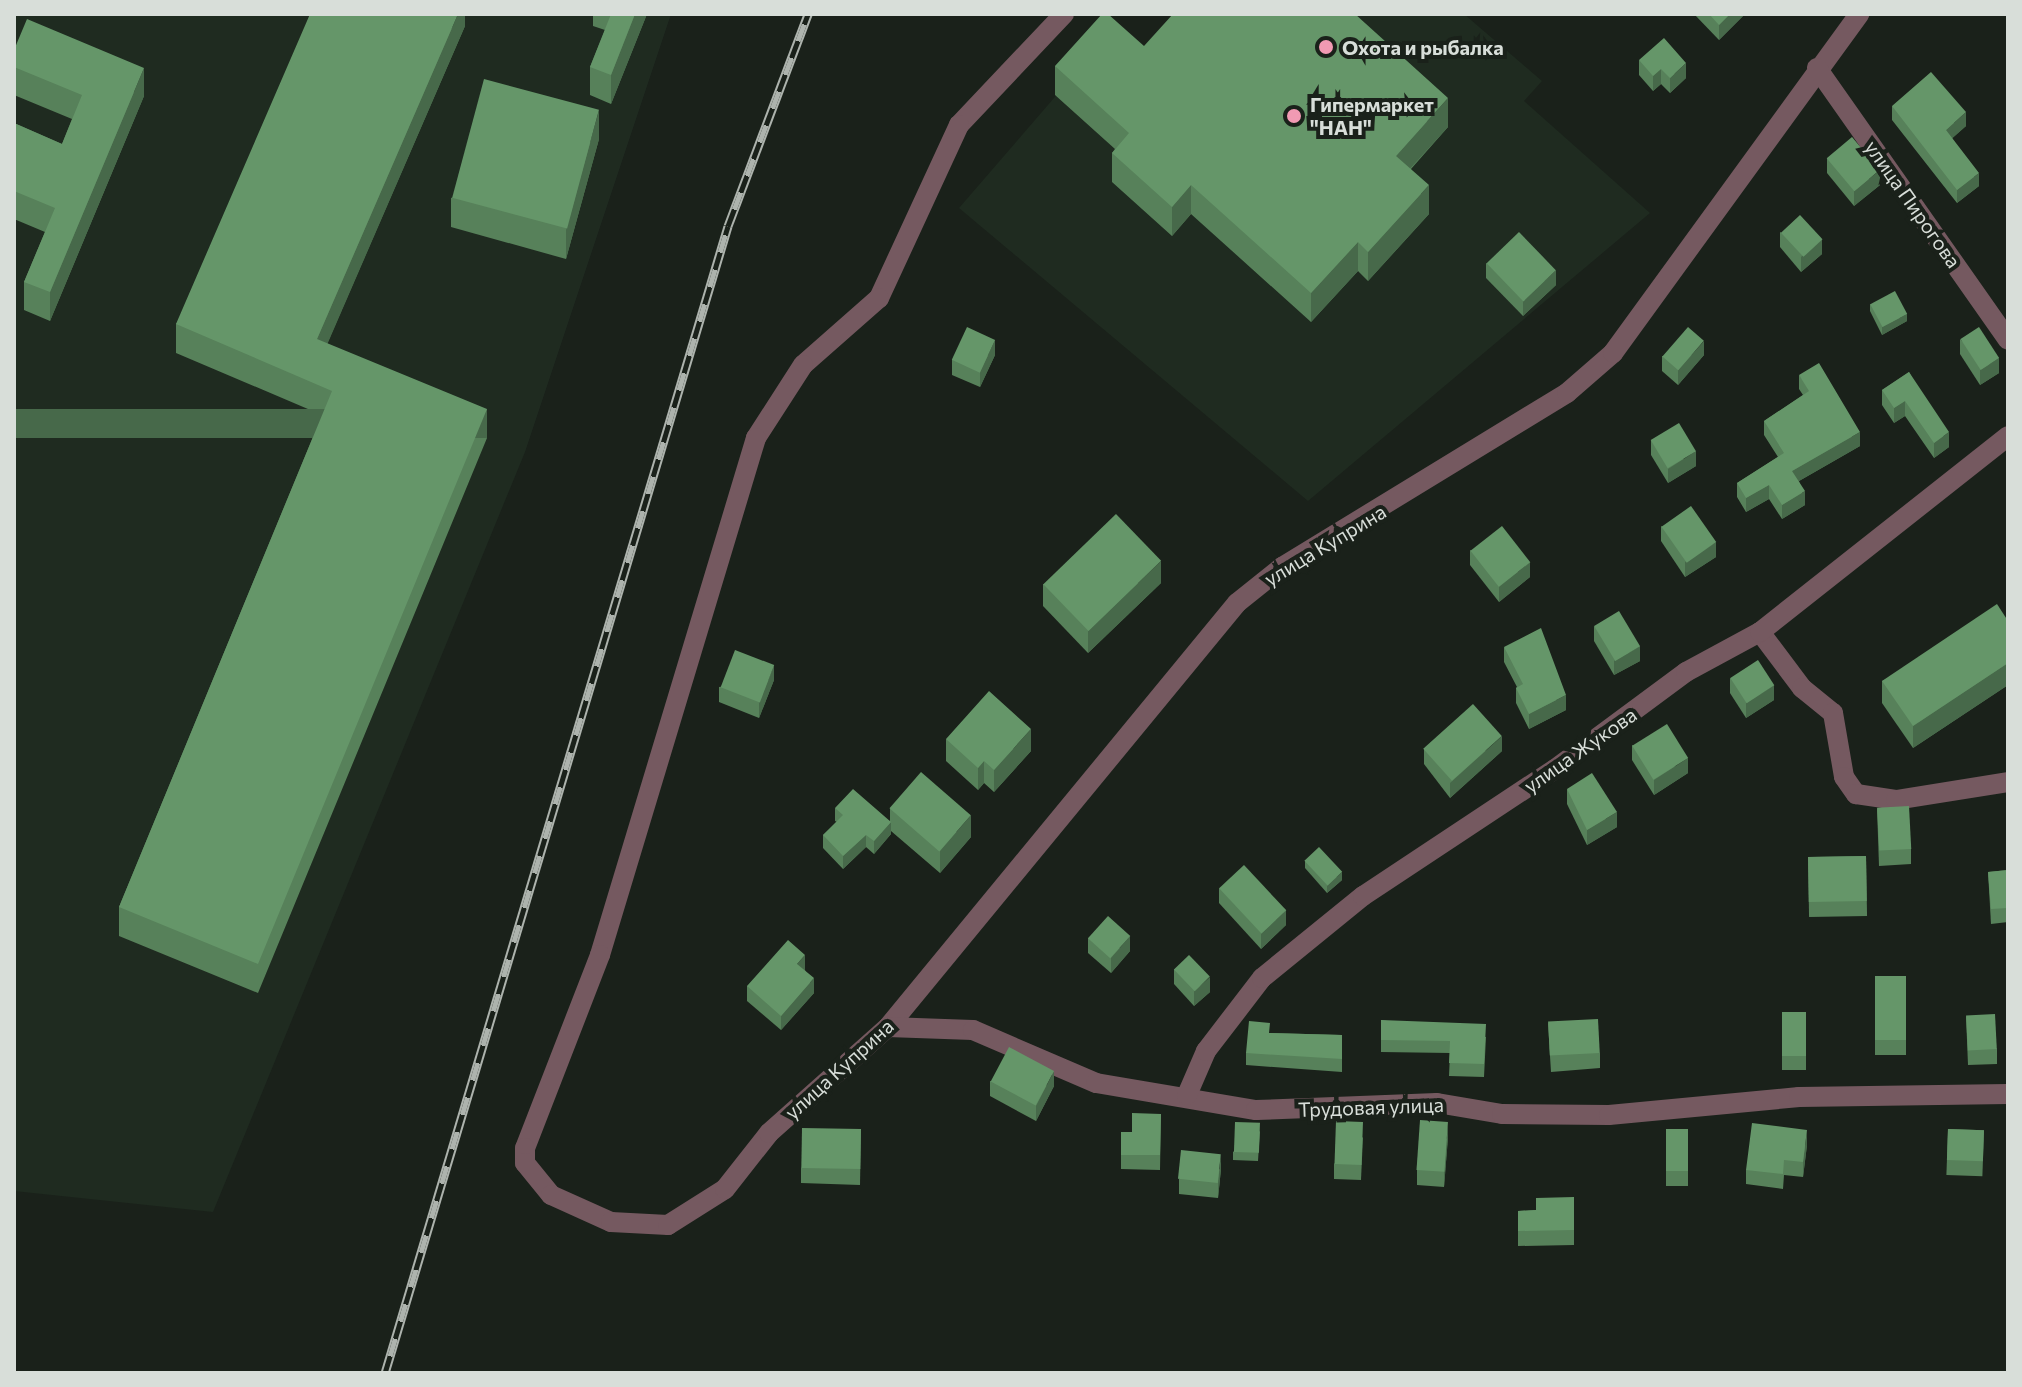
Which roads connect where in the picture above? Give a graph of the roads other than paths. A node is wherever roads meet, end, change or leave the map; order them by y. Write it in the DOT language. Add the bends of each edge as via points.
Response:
graph roads {
  1 [pos="1064,14"];
  2 [pos="1859,14"];
  3 [pos="1817,68"];
  4 [pos="2008,340"];
  5 [pos="2008,436"];
  6 [pos="1760,632"];
  7 [pos="2008,782"];
  8 [pos="888,1027"];
  9 [pos="2008,1094"];
  10 [pos="1187,1095"];
  1 -- 8 [label="street, улица Куприна" via="959,125 879,298 803,365 756,438 629,864 525,1163 551,1195 574,1208 611,1222 668,1225 725,1189 769,1133"];
  2 -- 3 [label="street, улица Куприна"];
  3 -- 4 [label="street, улица Пирогова"];
  3 -- 8 [label="street, улица Куприна" via="1682,269 1613,353 1567,393 1282,567 1237,603"];
  5 -- 6 [label="street, улица Жукова"];
  6 -- 7 [label="street" via="1802,688 1833,713 1844,777 1856,794 1896,800"];
  6 -- 10 [label="street, улица Жукова" via="1686,672 1353,905 1234,1010"];
  8 -- 10 [label="street, Трудовая улица" via="973,1030 1096,1083"];
  9 -- 10 [label="street, Трудовая улица" via="1799,1097 1609,1115 1502,1114 1437,1103 1256,1110"];
}
